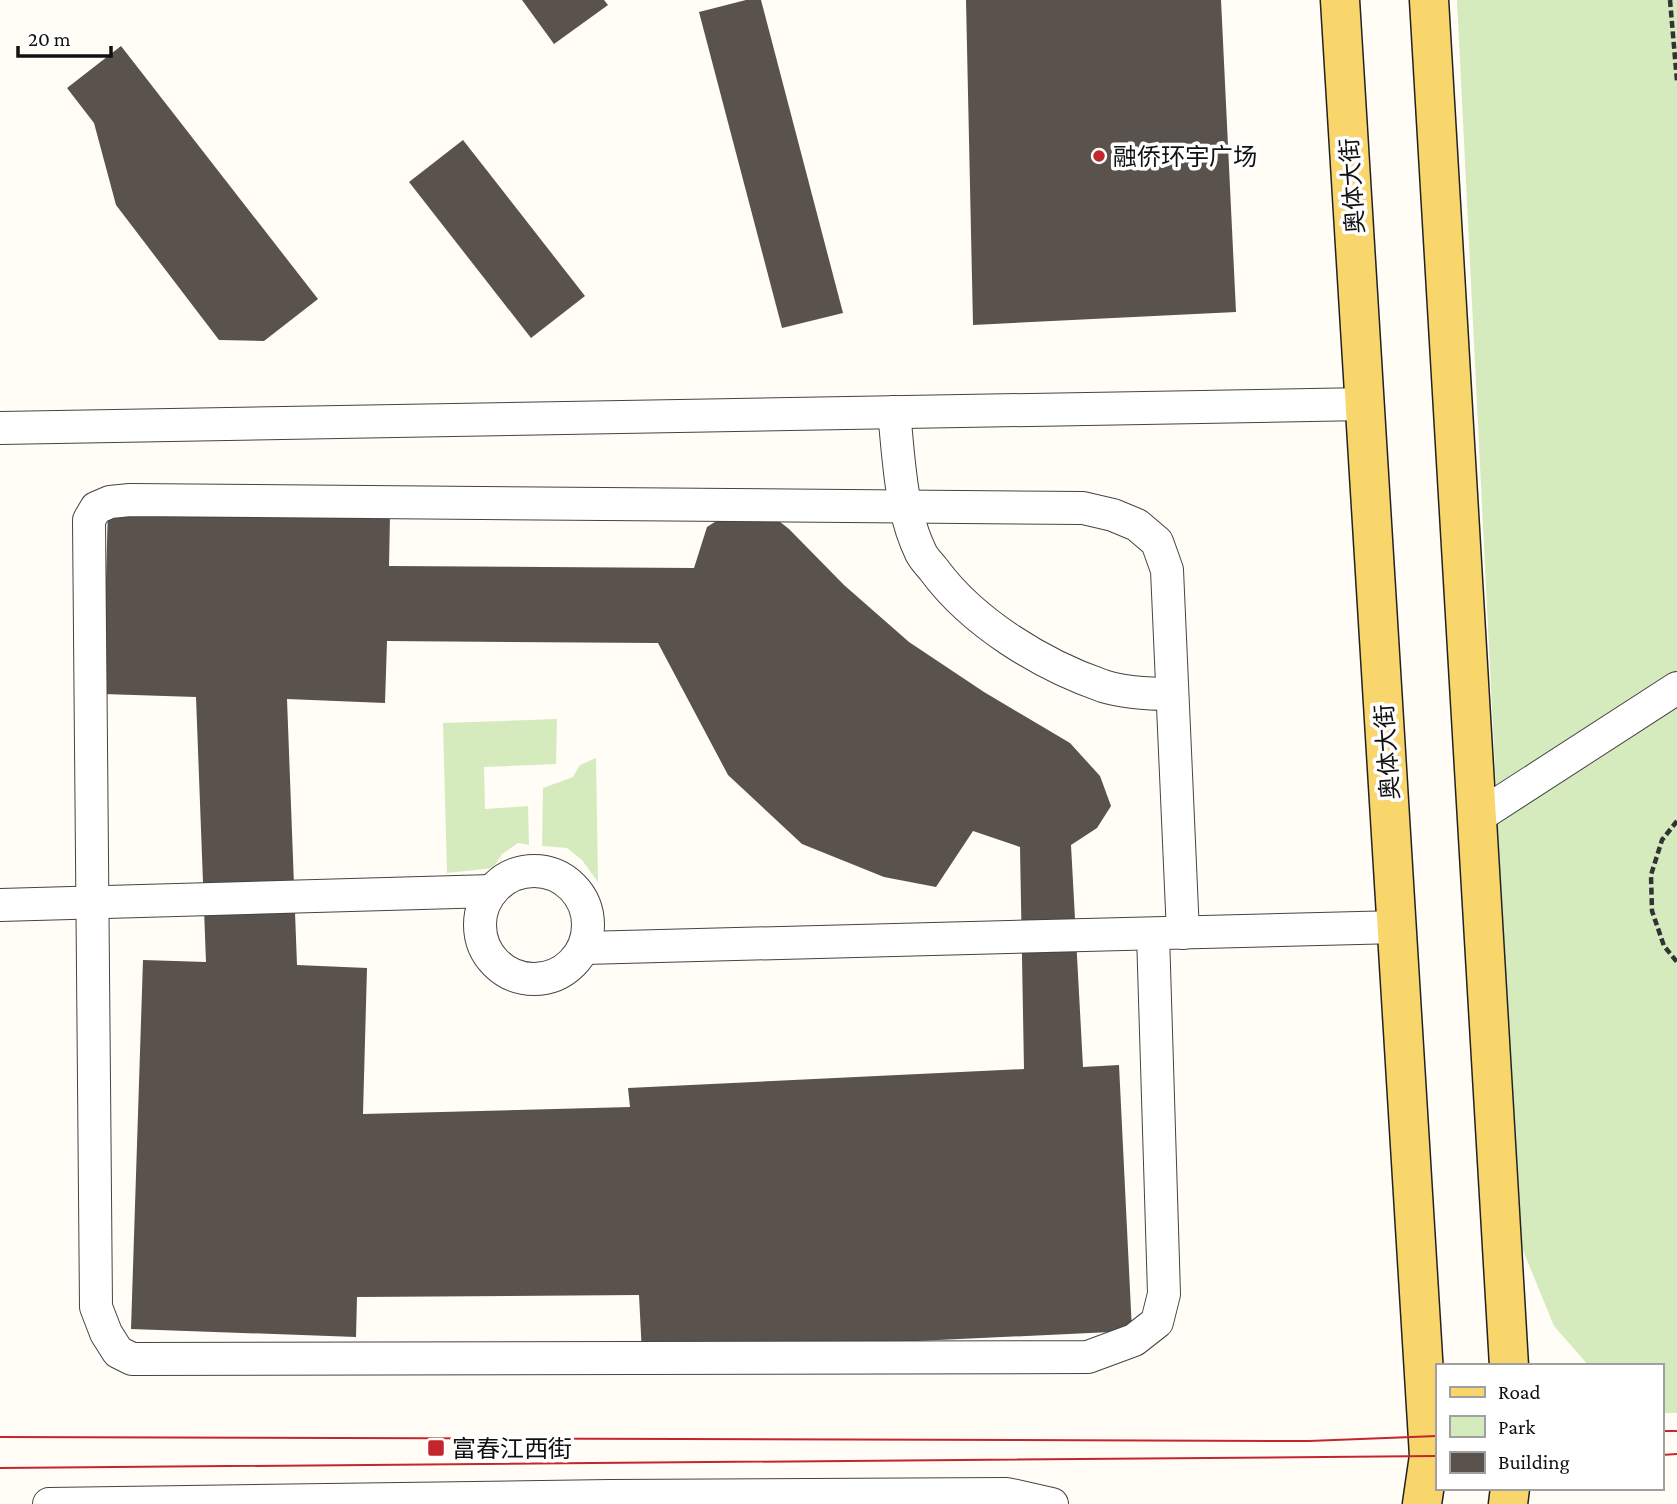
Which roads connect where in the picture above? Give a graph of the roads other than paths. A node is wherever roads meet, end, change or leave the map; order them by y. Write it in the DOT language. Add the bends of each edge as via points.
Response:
graph roads {
  1 [pos="1340,0"];
  2 [pos="1429,0"];
  3 [pos="1366,404"];
  4 [pos="894,412"];
  5 [pos="0,428"];
  6 [pos="905,506"];
  7 [pos="1677,688"];
  8 [pos="1172,694"];
  9 [pos="1476,818"];
  10 [pos="492,891"];
  11 [pos="93,903"];
  12 [pos="0,905"];
  13 [pos="1398,928"];
  14 [pos="1168,933"];
  15 [pos="584,948"];
  16 [pos="1509,1364"];
  17 [pos="49,1504"];
  18 [pos="1052,1504"];
  19 [pos="1422,1504"];
  1 -- 3 [label="main road, 奥体大街"];
  2 -- 9 [label="main road"];
  3 -- 4 [label="street"];
  3 -- 13 [label="main road, 奥体大街"];
  4 -- 5 [label="street"];
  4 -- 6 [label="street"];
  6 -- 8 [label="street" via="922,554 948,590 987,625 1049,663 1105,686"];
  6 -- 8 [label="street" via="1083,508 1137,525 1157,542 1167,570"];
  6 -- 11 [label="street" via="130,500 96,508 89,520"];
  7 -- 9 [label="street"];
  8 -- 14 [label="street"];
  9 -- 16 [label="main road"];
  10 -- 11 [label="street"];
  10 -- 15 [label="street" via="504,879 538,870 570,883 588,912"];
  10 -- 15 [label="street" via="483,906 483,943 506,971 523,979 559,974"];
  11 -- 12 [label="street"];
  11 -- 14 [label="street" via="96,1307 118,1352 132,1359 1088,1357 1114,1349 1157,1322 1164,1294"];
  13 -- 14 [label="street"];
  13 -- 19 [label="main road, 奥体大街" via="1429,1455"];
  14 -- 15 [label="street"];
  17 -- 18 [label="street" via="1007,1494"];
}
